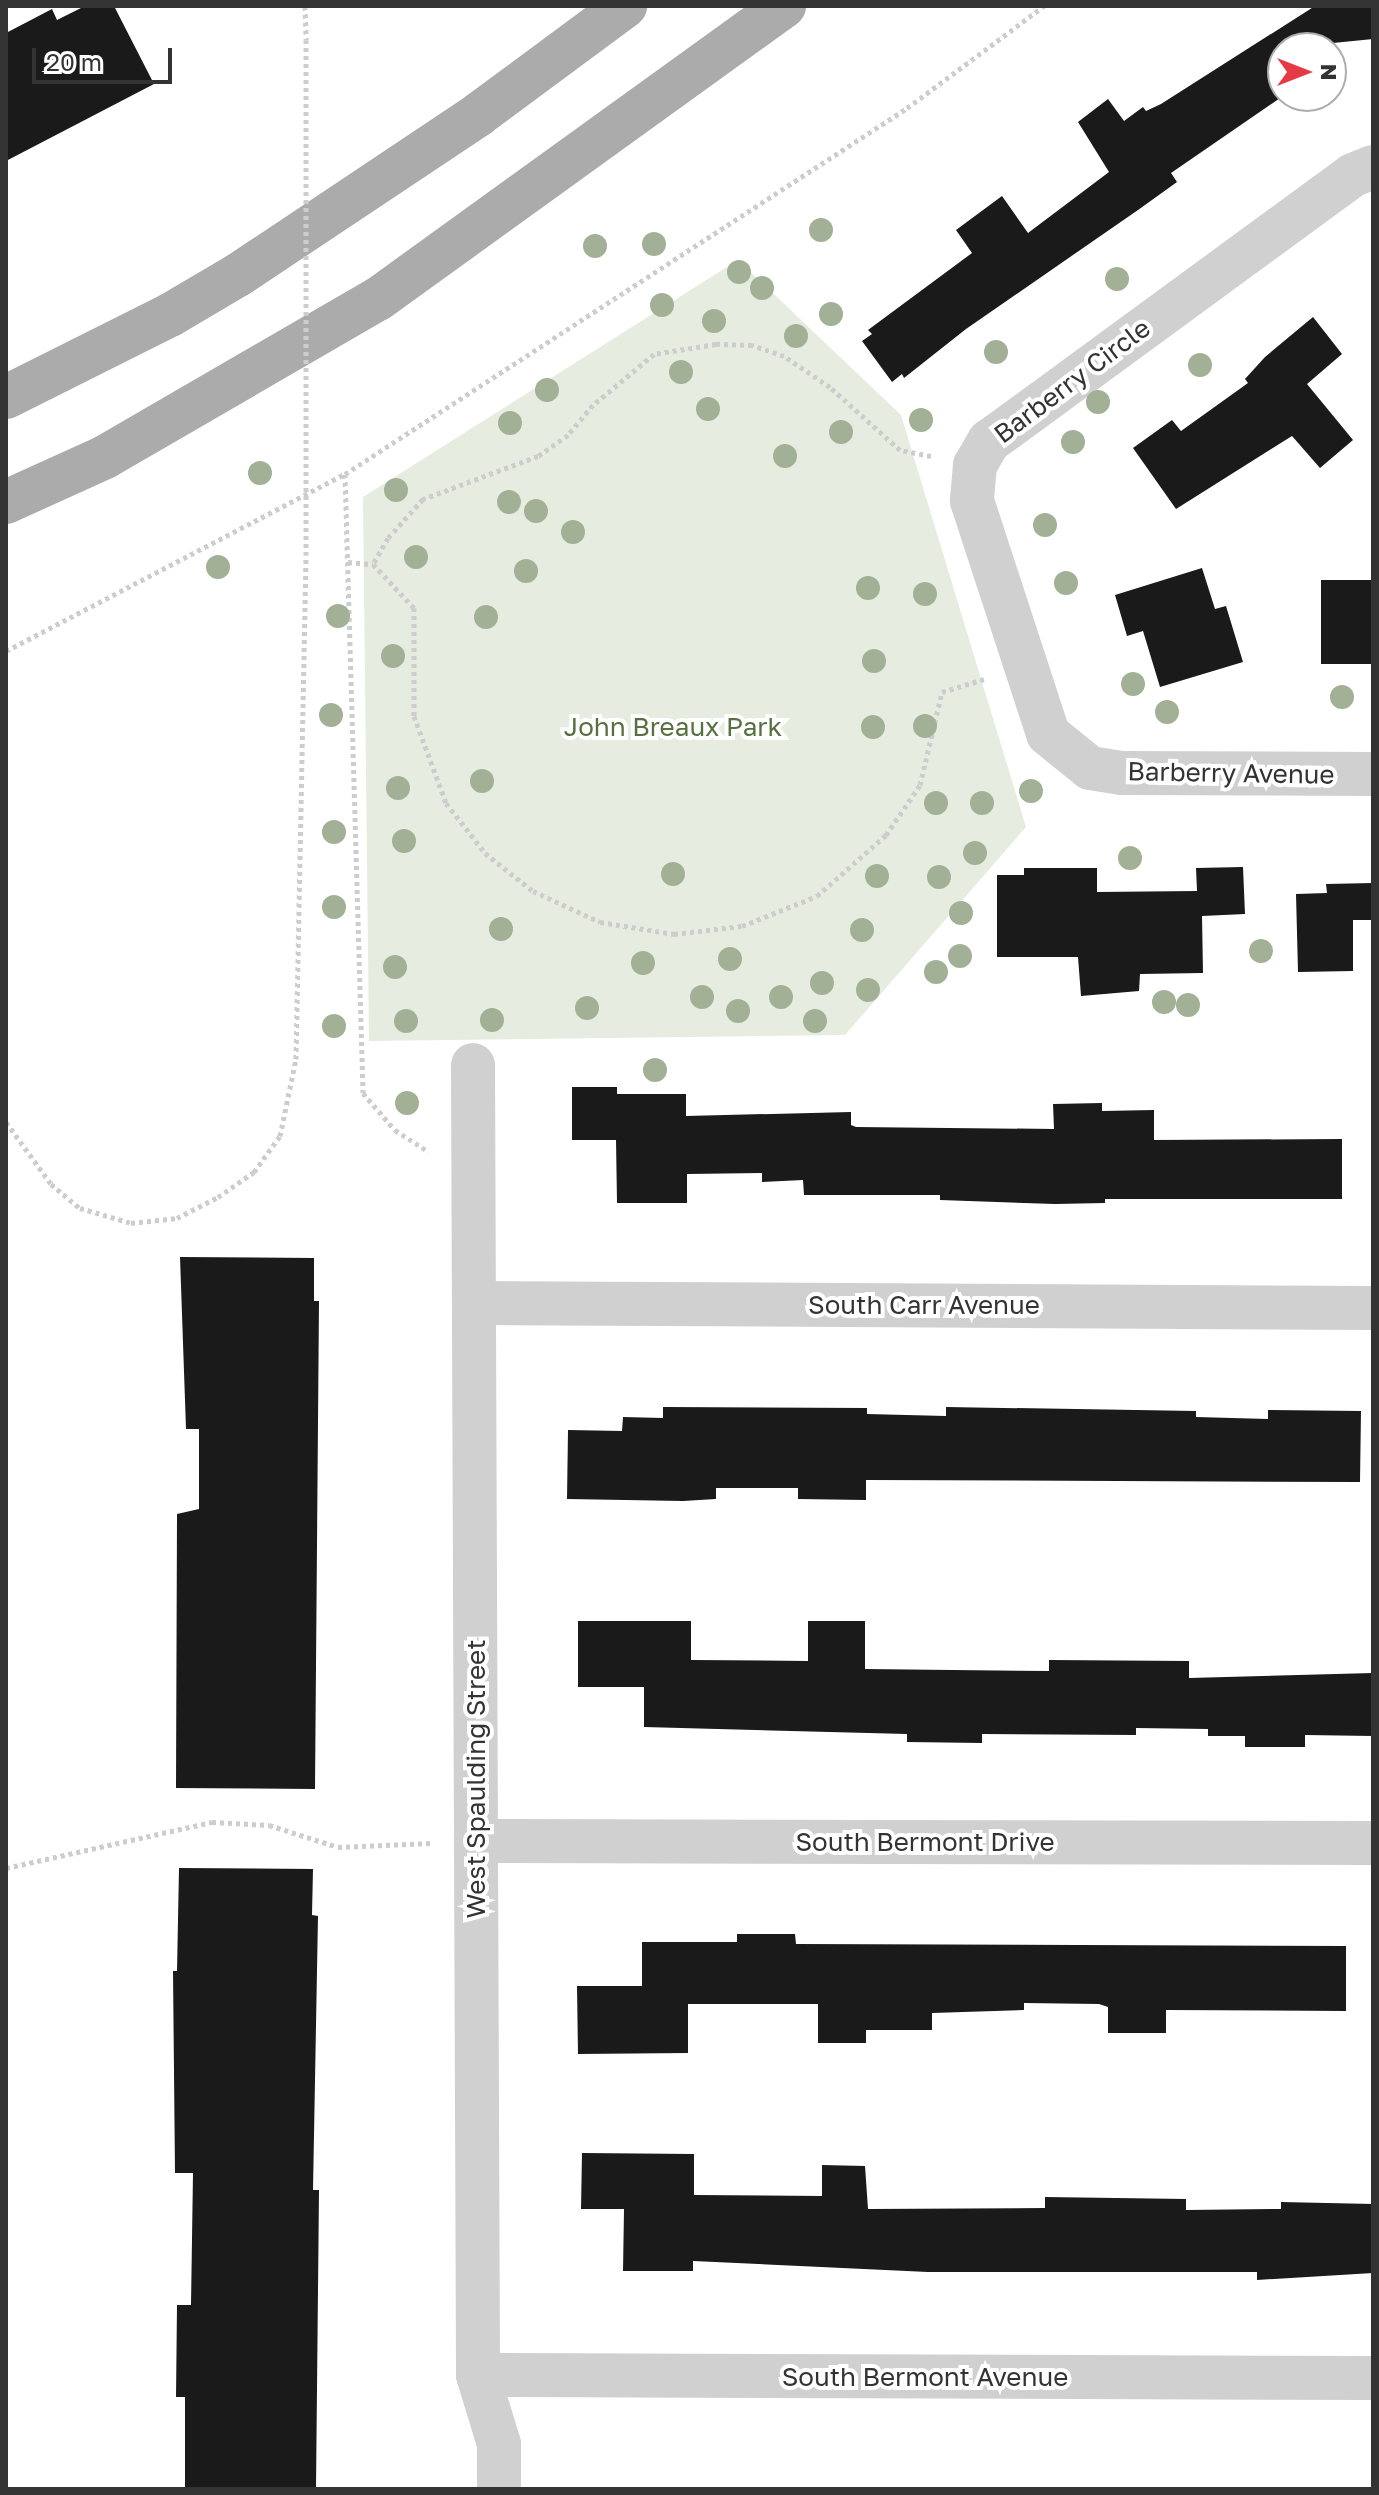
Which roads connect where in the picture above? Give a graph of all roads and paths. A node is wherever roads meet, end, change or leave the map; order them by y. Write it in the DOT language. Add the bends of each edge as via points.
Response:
graph roads {
  1 [pos="305,6"];
  2 [pos="625,6"];
  3 [pos="784,6"];
  4 [pos="1044,6"];
  5 [pos="1373,167"];
  6 [pos="6,397"];
  7 [pos="900,450"];
  8 [pos="345,474"];
  9 [pos="6,502"];
  10 [pos="348,562"];
  11 [pos="373,564"];
  12 [pos="6,651"];
  13 [pos="1024,668"];
  14 [pos="1090,768"];
  15 [pos="1373,774"];
  16 [pos="473,1065"];
  17 [pos="6,1122"];
  18 [pos="473,1154"];
  19 [pos="476,1303"];
  20 [pos="1373,1308"];
  21 [pos="476,1841"];
  22 [pos="1373,1843"];
  23 [pos="6,1868"];
  24 [pos="478,2375"];
  25 [pos="1373,2378"];
  26 [pos="499,2489"];
  1 -- 17 [label="path, bridge" via="306,555 296,1059 280,1136 254,1172 218,1197 177,1218 131,1223 80,1208 51,1184"];
  2 -- 6 [label="main road" via="479,114 238,275"];
  3 -- 9 [label="main road" via="378,299 105,457"];
  4 -- 8 [label="path" via="907,108"];
  5 -- 13 [label="street, Barberry Circle" via="1353,175 989,441 975,465 972,501"];
  7 -- 11 [label="path" via="830,387 784,356 752,345 716,344 654,354 593,405 568,435 538,456 423,499"];
  8 -- 10 [label="path"];
  8 -- 12 [label="path"];
  10 -- 11 [label="path"];
  10 -- 18 [label="path" via="363,1093 395,1130 430,1154"];
  11 -- 13 [label="path" via="414,608 414,716 446,803 485,853 533,891 600,922 674,934 742,926 817,896 886,835 920,785 942,692"];
  13 -- 14 [label="street, Barberry Circle" via="1048,734"];
  14 -- 15 [label="street, Barberry Avenue" via="1122,773"];
  16 -- 18 [label="street, West Spaulding Street"];
  18 -- 19 [label="street, West Spaulding Street"];
  19 -- 20 [label="street, South Carr Avenue"];
  19 -- 21 [label="street, West Spaulding Street"];
  21 -- 22 [label="street, South Bermont Drive"];
  21 -- 23 [label="path" via="338,1847 269,1825 212,1822"];
  21 -- 24 [label="street, West Spaulding Street"];
  24 -- 25 [label="street, South Bermont Avenue"];
  24 -- 26 [label="street, West Spaulding Street" via="499,2444"];
}
